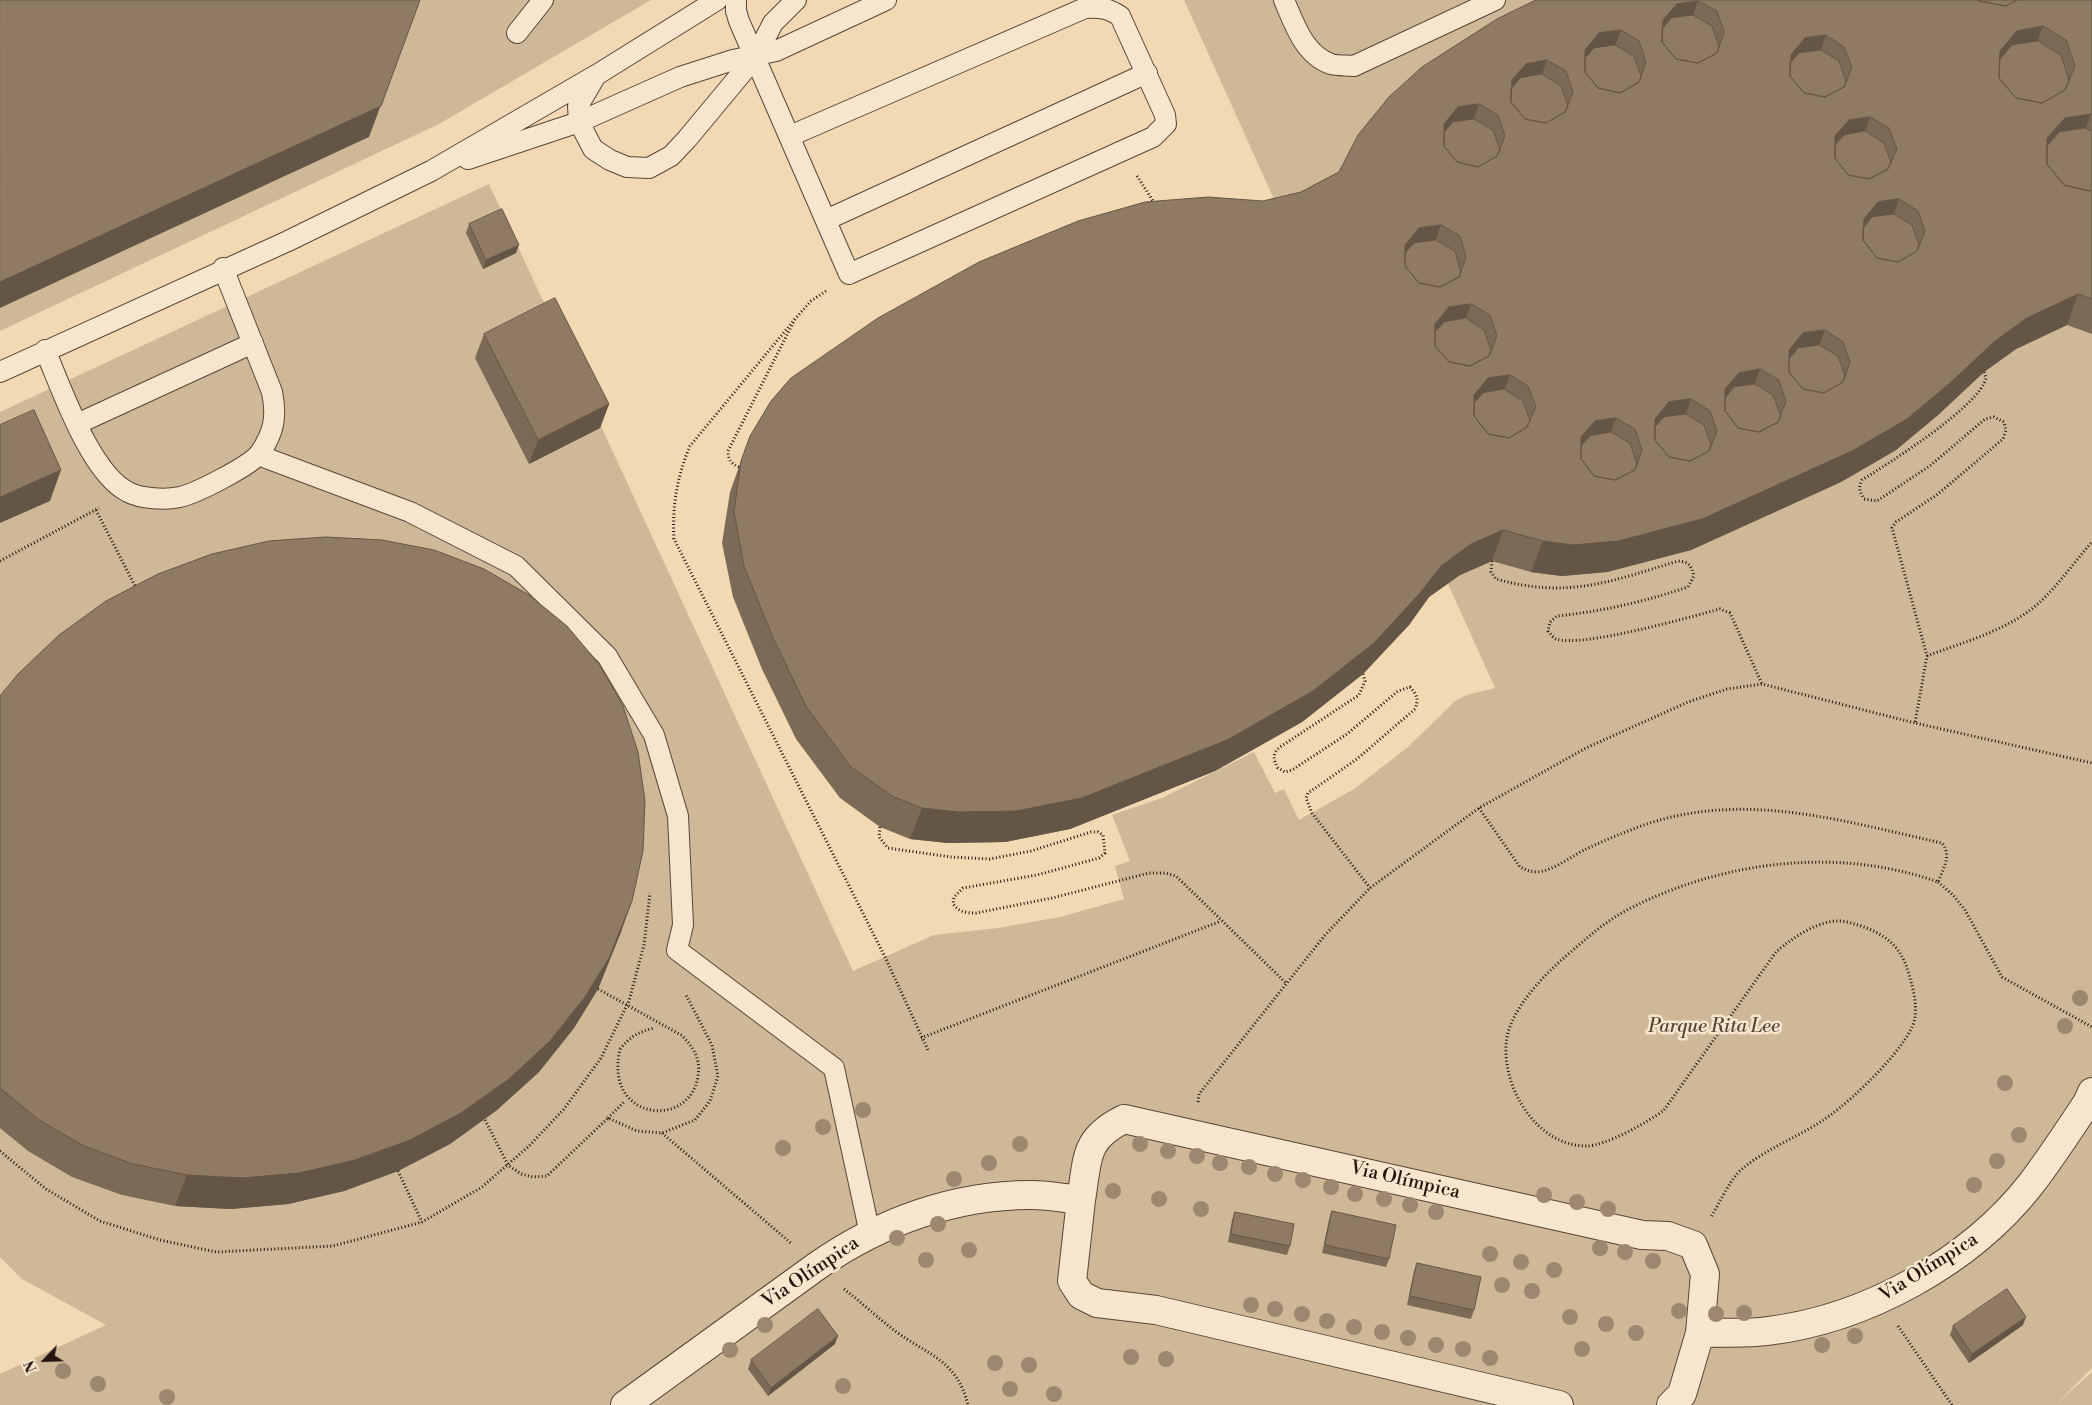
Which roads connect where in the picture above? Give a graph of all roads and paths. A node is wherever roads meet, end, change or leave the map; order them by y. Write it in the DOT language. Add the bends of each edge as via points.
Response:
graph roads {
  1 [pos="543,0"];
  2 [pos="717,0"];
  3 [pos="736,0"];
  4 [pos="796,0"];
  5 [pos="886,0"];
  6 [pos="1284,0"];
  7 [pos="1495,0"];
  8 [pos="518,33"];
  9 [pos="756,56"];
  10 [pos="1147,73"];
  11 [pos="598,74"];
  12 [pos="579,122"];
  13 [pos="790,136"];
  14 [pos="1124,150"];
  15 [pos="431,171"];
  16 [pos="1160,209"];
  17 [pos="826,220"];
  18 [pos="224,268"];
  19 [pos="849,274"];
  20 [pos="795,319"];
  21 [pos="253,343"];
  22 [pos="45,350"];
  23 [pos="0,372"];
  24 [pos="1984,372"];
  25 [pos="77,424"];
  26 [pos="258,455"];
  27 [pos="739,467"];
  28 [pos="128,493"];
  29 [pos="96,510"];
  30 [pos="2092,542"];
  31 [pos="0,561"];
  32 [pos="1492,561"];
  33 [pos="137,590"];
  34 [pos="1927,656"];
  35 [pos="1363,674"];
  36 [pos="1762,684"];
  37 [pos="1915,723"];
  38 [pos="2092,763"];
  39 [pos="1479,808"];
  40 [pos="880,827"];
  41 [pos="1938,882"];
  42 [pos="651,886"];
  43 [pos="1370,888"];
  44 [pos="1221,921"];
  45 [pos="677,950"];
  46 [pos="1286,983"];
  47 [pos="598,989"];
  48 [pos="2092,1027"];
  49 [pos="654,1028"];
  50 [pos="921,1038"];
  51 [pos="928,1050"];
  52 [pos="2092,1092"];
  53 [pos="625,1101"];
  54 [pos="608,1118"];
  55 [pos="485,1120"];
  56 [pos="662,1132"];
  57 [pos="1194,1134"];
  58 [pos="0,1151"];
  59 [pos="508,1164"];
  60 [pos="398,1171"];
  61 [pos="1081,1200"];
  62 [pos="422,1222"];
  63 [pos="870,1234"];
  64 [pos="1693,1245"];
  65 [pos="817,1266"];
  66 [pos="1881,1300"];
  67 [pos="1700,1333"];
  68 [pos="625,1405"];
  69 [pos="968,1405"];
  70 [pos="1559,1405"];
  71 [pos="1671,1405"];
  72 [pos="1952,1405"];
  1 -- 8 [label="lane"];
  2 -- 11 [label="lane"];
  3 -- 9 [label="lane" via="736,12"];
  4 -- 9 [label="lane" via="773,23"];
  5 -- 9 [label="lane" via="776,51"];
  6 -- 7 [label="lane" via="1301,38 1316,56 1331,64 1354,66"];
  9 -- 12 [label="lane" via="680,77"];
  9 -- 12 [label="lane" via="672,156 649,168 627,166 593,149"];
  9 -- 13 [label="lane"];
  10 -- 13 [label="lane" via="1120,16 1100,7 1086,8"];
  10 -- 14 [label="lane" via="1165,114 1166,124 1153,137"];
  10 -- 17 [label="lane"];
  11 -- 12 [label="lane" via="578,106"];
  11 -- 15 [label="lane"];
  12 -- 15 [label="lane"];
  13 -- 17 [label="lane"];
  14 -- 16 [label="path" via="1150,199"];
  14 -- 19 [label="lane"];
  15 -- 18 [label="lane" via="288,241"];
  17 -- 19 [label="lane"];
  18 -- 21 [label="lane"];
  18 -- 22 [label="lane"];
  19 -- 20 [label="path" via="811,301"];
  20 -- 27 [label="path" via="728,451 732,464"];
  20 -- 50 [label="path" via="690,446 672,513 674,539 885,957"];
  21 -- 25 [label="lane"];
  21 -- 26 [label="lane" via="272,392 276,412 271,434"];
  22 -- 23 [label="lane"];
  22 -- 25 [label="lane"];
  24 -- 34 [label="path" via="1986,378 1980,390 1923,442 1859,485 1864,499 1877,501 1925,470 1985,419 1994,417 2004,422 2003,439 1892,528"];
  25 -- 28 [label="lane" via="105,475"];
  26 -- 28 [label="lane" via="229,475 181,497 151,498"];
  26 -- 45 [label="lane" via="410,512 516,566 607,656 654,735 678,816 683,925"];
  28 -- 29 [label="path"];
  29 -- 31 [label="path"];
  29 -- 33 [label="path"];
  30 -- 34 [label="path" via="2041,600 2023,615 1997,629"];
  32 -- 36 [label="path" via="1491,572 1496,579 1522,586 1562,589 1598,584 1678,561 1686,562 1694,576 1688,587 1612,610 1557,616 1550,622 1548,631 1554,638 1564,640 1593,638 1726,609"];
  34 -- 37 [label="path"];
  35 -- 43 [label="path" via="1365,681 1359,694 1280,747 1273,758 1284,772 1292,770 1347,734 1398,691 1410,687 1416,694 1416,709 1357,759 1308,793 1306,798 1312,813"];
  36 -- 37 [label="path"];
  36 -- 39 [label="path" via="1727,689 1688,702 1586,748"];
  37 -- 38 [label="path"];
  39 -- 41 [label="path" via="1520,867 1531,872 1540,872 1653,822 1690,813 1778,809 1942,843 1948,855"];
  39 -- 43 [label="path"];
  40 -- 44 [label="path" via="879,837 888,848 961,858 990,859 1031,852 1091,832 1103,835 1105,853 1099,858 1037,875 963,888 954,897 953,904 957,910 966,913 1052,898 1149,873 1165,873 1176,876"];
  41 -- 48 [label="path" via="1965,910 2002,977"];
  41 -- 64 [label="path" via="1916,874 1860,864 1805,861 1770,865 1693,882 1626,910 1600,927 1554,966 1522,1002 1507,1036 1506,1069 1518,1100 1537,1125 1563,1142 1588,1147 1647,1123 1664,1110 1776,952 1792,937 1819,925 1844,921 1875,930 1898,947 1908,969 1915,1010 1915,1018 1903,1045 1830,1116 1758,1157 1740,1171"];
  42 -- 59 [label="path" via="644,945 629,1001 601,1058 564,1109"];
  43 -- 46 [label="path" via="1325,935"];
  44 -- 46 [label="path"];
  44 -- 50 [label="path"];
  45 -- 56 [label="path" via="686,995 712,1045 718,1076 710,1101 695,1120"];
  45 -- 63 [label="lane" via="834,1068"];
  46 -- 57 [label="path" via="1199,1094"];
  47 -- 49 [label="path, bridge" via="681,1035 691,1044 697,1056 697,1084 680,1105 667,1110 640,1106 621,1088 617,1074 620,1049 624,1044 640,1031"];
  50 -- 51 [label="path"];
  52 -- 66 [label="street, Via Olímpica" via="2030,1185 1981,1237 1932,1271"];
  53 -- 54 [label="path"];
  54 -- 56 [label="path" via="637,1131"];
  54 -- 59 [label="path" via="547,1176 521,1174"];
  55 -- 59 [label="path"];
  56 -- 65 [label="path"];
  57 -- 61 [label="street, Via Olímpica" via="1124,1119 1105,1128 1090,1147"];
  57 -- 64 [label="street, Via Olímpica" via="1642,1235 1668,1236"];
  58 -- 62 [label="path" via="46,1189 100,1221 160,1240 216,1252 333,1246"];
  59 -- 62 [label="path" via="482,1187"];
  60 -- 62 [label="path"];
  61 -- 63 [label="street, Via Olímpica" via="1033,1195 998,1196 902,1219"];
  61 -- 70 [label="street, Via Olímpica" via="1072,1281 1081,1295 1097,1302 1156,1310"];
  63 -- 65 [label="street, Via Olímpica"];
  64 -- 67 [label="street" via="1705,1274"];
  65 -- 68 [label="street, Via Olímpica"];
  65 -- 69 [label="path" via="896,1331 934,1354 961,1380"];
  66 -- 67 [label="street, Via Olímpica" via="1836,1317 1768,1331"];
  66 -- 72 [label="path"];
  67 -- 71 [label="street" via="1682,1394"];
}
